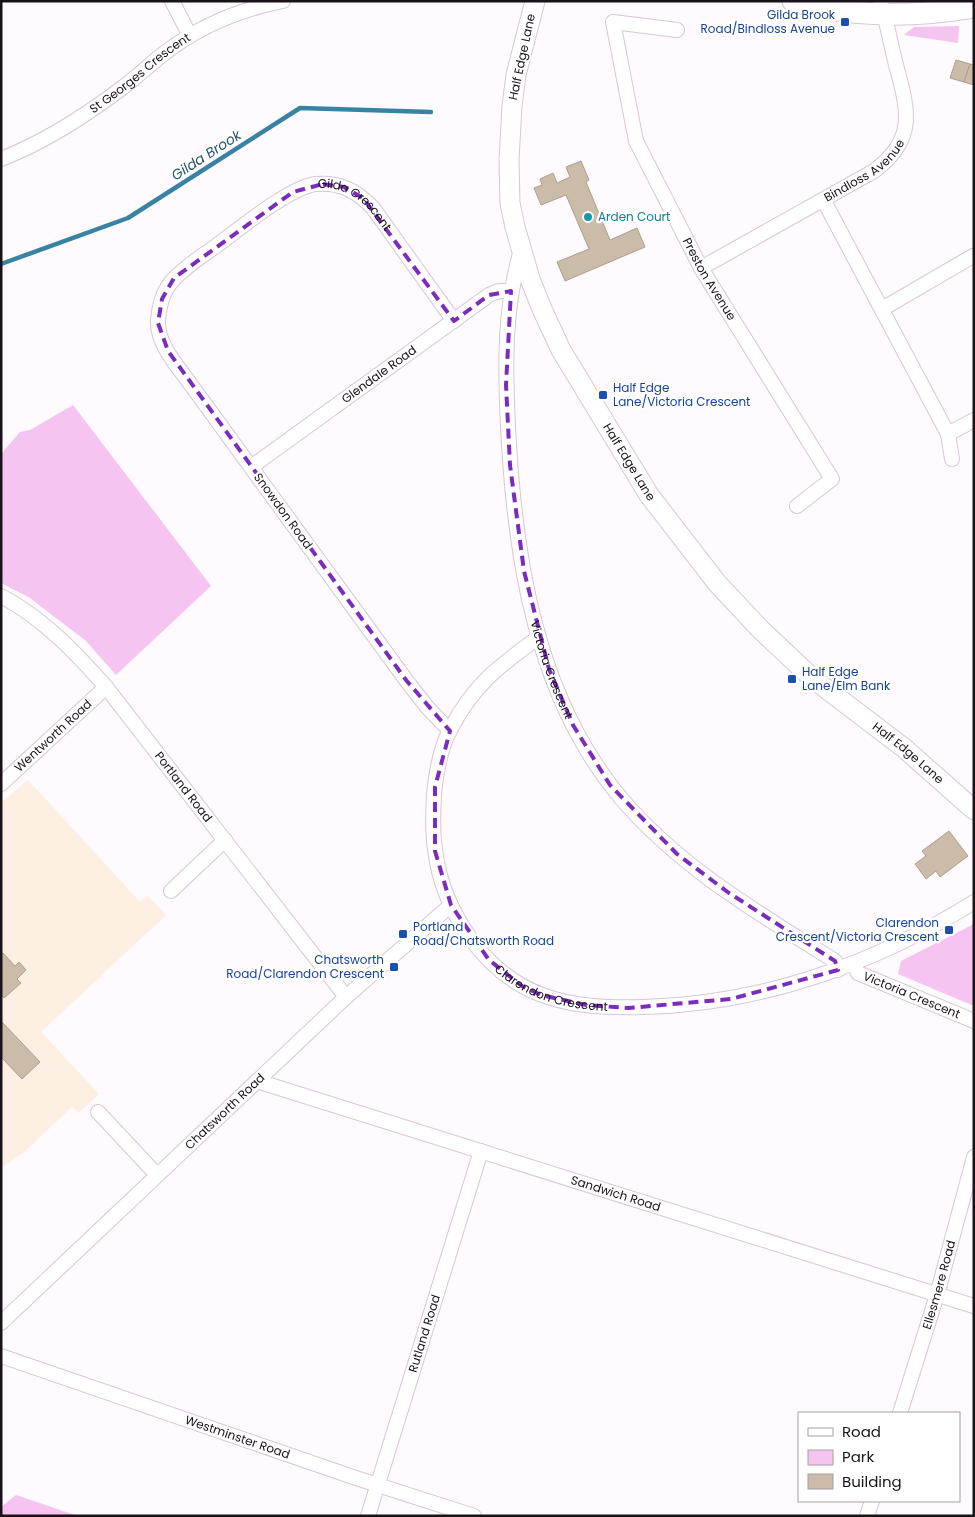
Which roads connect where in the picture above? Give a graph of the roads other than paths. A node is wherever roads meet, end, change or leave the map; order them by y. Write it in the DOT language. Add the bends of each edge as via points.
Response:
graph roads {
  1 [pos="172,1"];
  2 [pos="283,1"];
  3 [pos="535,1"];
  4 [pos="793,1"];
  5 [pos="882,8"];
  6 [pos="968,11"];
  7 [pos="677,30"];
  8 [pos="190,36"];
  9 [pos="1,159"];
  10 [pos="824,201"];
  11 [pos="521,250"];
  12 [pos="973,256"];
  13 [pos="701,268"];
  14 [pos="174,278"];
  15 [pos="511,291"];
  16 [pos="882,309"];
  17 [pos="454,321"];
  18 [pos="974,420"];
  19 [pos="948,434"];
  20 [pos="952,459"];
  21 [pos="251,467"];
  22 [pos="797,506"];
  23 [pos="1,596"];
  24 [pos="539,637"];
  25 [pos="106,687"];
  26 [pos="450,731"];
  27 [pos="1,784"];
  28 [pos="974,810"];
  29 [pos="225,840"];
  30 [pos="171,891"];
  31 [pos="974,902"];
  32 [pos="451,905"];
  33 [pos="854,964"];
  34 [pos="838,970"];
  35 [pos="346,997"];
  36 [pos="974,1021"];
  37 [pos="257,1081"];
  38 [pos="98,1112"];
  39 [pos="481,1151"];
  40 [pos="974,1156"];
  41 [pos="157,1175"];
  42 [pos="938,1295"];
  43 [pos="974,1306"];
  44 [pos="1,1323"];
  45 [pos="1,1356"];
  46 [pos="900,1412"];
  47 [pos="378,1485"];
  48 [pos="872,1502"];
  49 [pos="368,1516"];
  50 [pos="474,1516"];
  51 [pos="867,1516"];
  1 -- 8 [label="street"];
  2 -- 8 [label="street, St Georges Crescent" via="215,23"];
  3 -- 11 [label="main road, Half Edge Lane" via="516,75 510,138 510,203"];
  4 -- 5 [label="main road" via="863,14"];
  5 -- 6 [label="main road"];
  5 -- 10 [label="street, Bindloss Avenue" via="905,98 904,135 883,165"];
  7 -- 13 [label="street, Preston Avenue" via="613,22 636,141"];
  8 -- 9 [label="street, St Georges Crescent" via="68,126"];
  10 -- 13 [label="street, Bindloss Avenue"];
  10 -- 16 [label="street"];
  11 -- 15 [label="street, Victoria Crescent"];
  11 -- 28 [label="main road, Half Edge Lane" via="561,350 649,495 718,583 812,678 904,748"];
  12 -- 16 [label="street"];
  13 -- 22 [label="street, Preston Avenue" via="832,479"];
  14 -- 17 [label="street, Gilda Crescent" via="293,192 315,184 333,185 354,191 373,208"];
  14 -- 21 [label="street, Snowdon Road" via="159,310 163,343"];
  15 -- 17 [label="street, Glendale Road" via="489,295"];
  15 -- 24 [label="street, Victoria Crescent" via="506,385 510,466 516,524"];
  16 -- 19 [label="street"];
  17 -- 21 [label="street, Glendale Road"];
  18 -- 19 [label="street"];
  19 -- 20 [label="street"];
  21 -- 26 [label="street, Snowdon Road" via="406,680"];
  23 -- 25 [label="street, Portland Road" via="53,631"];
  24 -- 26 [label="street, Clarendon Crescent" via="479,685"];
  24 -- 34 [label="street, Victoria Crescent" via="563,704 582,742 634,813 693,868 835,961"];
  25 -- 27 [label="street, Wentworth Road"];
  25 -- 29 [label="street, Portland Road"];
  26 -- 32 [label="street, Clarendon Crescent" via="438,769 433,830 438,865"];
  29 -- 30 [label="street"];
  29 -- 35 [label="street, Portland Road"];
  31 -- 33 [label="street, Clarendon Crescent" via="904,942"];
  32 -- 34 [label="street, Clarendon Crescent" via="476,945 511,978 541,995 586,1005 628,1008 696,1005 754,994"];
  32 -- 35 [label="street, Chatsworth Road"];
  33 -- 34 [label="street, Clarendon Crescent"];
  33 -- 36 [label="street, Victoria Crescent" via="858,973"];
  35 -- 37 [label="street, Chatsworth Road"];
  37 -- 39 [label="street, Sandwich Road"];
  37 -- 41 [label="street, Chatsworth Road"];
  38 -- 41 [label="street"];
  39 -- 42 [label="street, Sandwich Road"];
  39 -- 47 [label="street, Rutland Road"];
  40 -- 42 [label="street, Ellesmere Road"];
  41 -- 44 [label="street, Chatsworth Road"];
  42 -- 43 [label="street, Sandwich Road"];
  42 -- 46 [label="street, Ellesmere Road"];
  45 -- 47 [label="street, Westminster Road"];
  47 -- 49 [label="street, Rutland Road"];
  47 -- 50 [label="street, Westminster Road"];
  48 -- 51 [label="street"];
}
